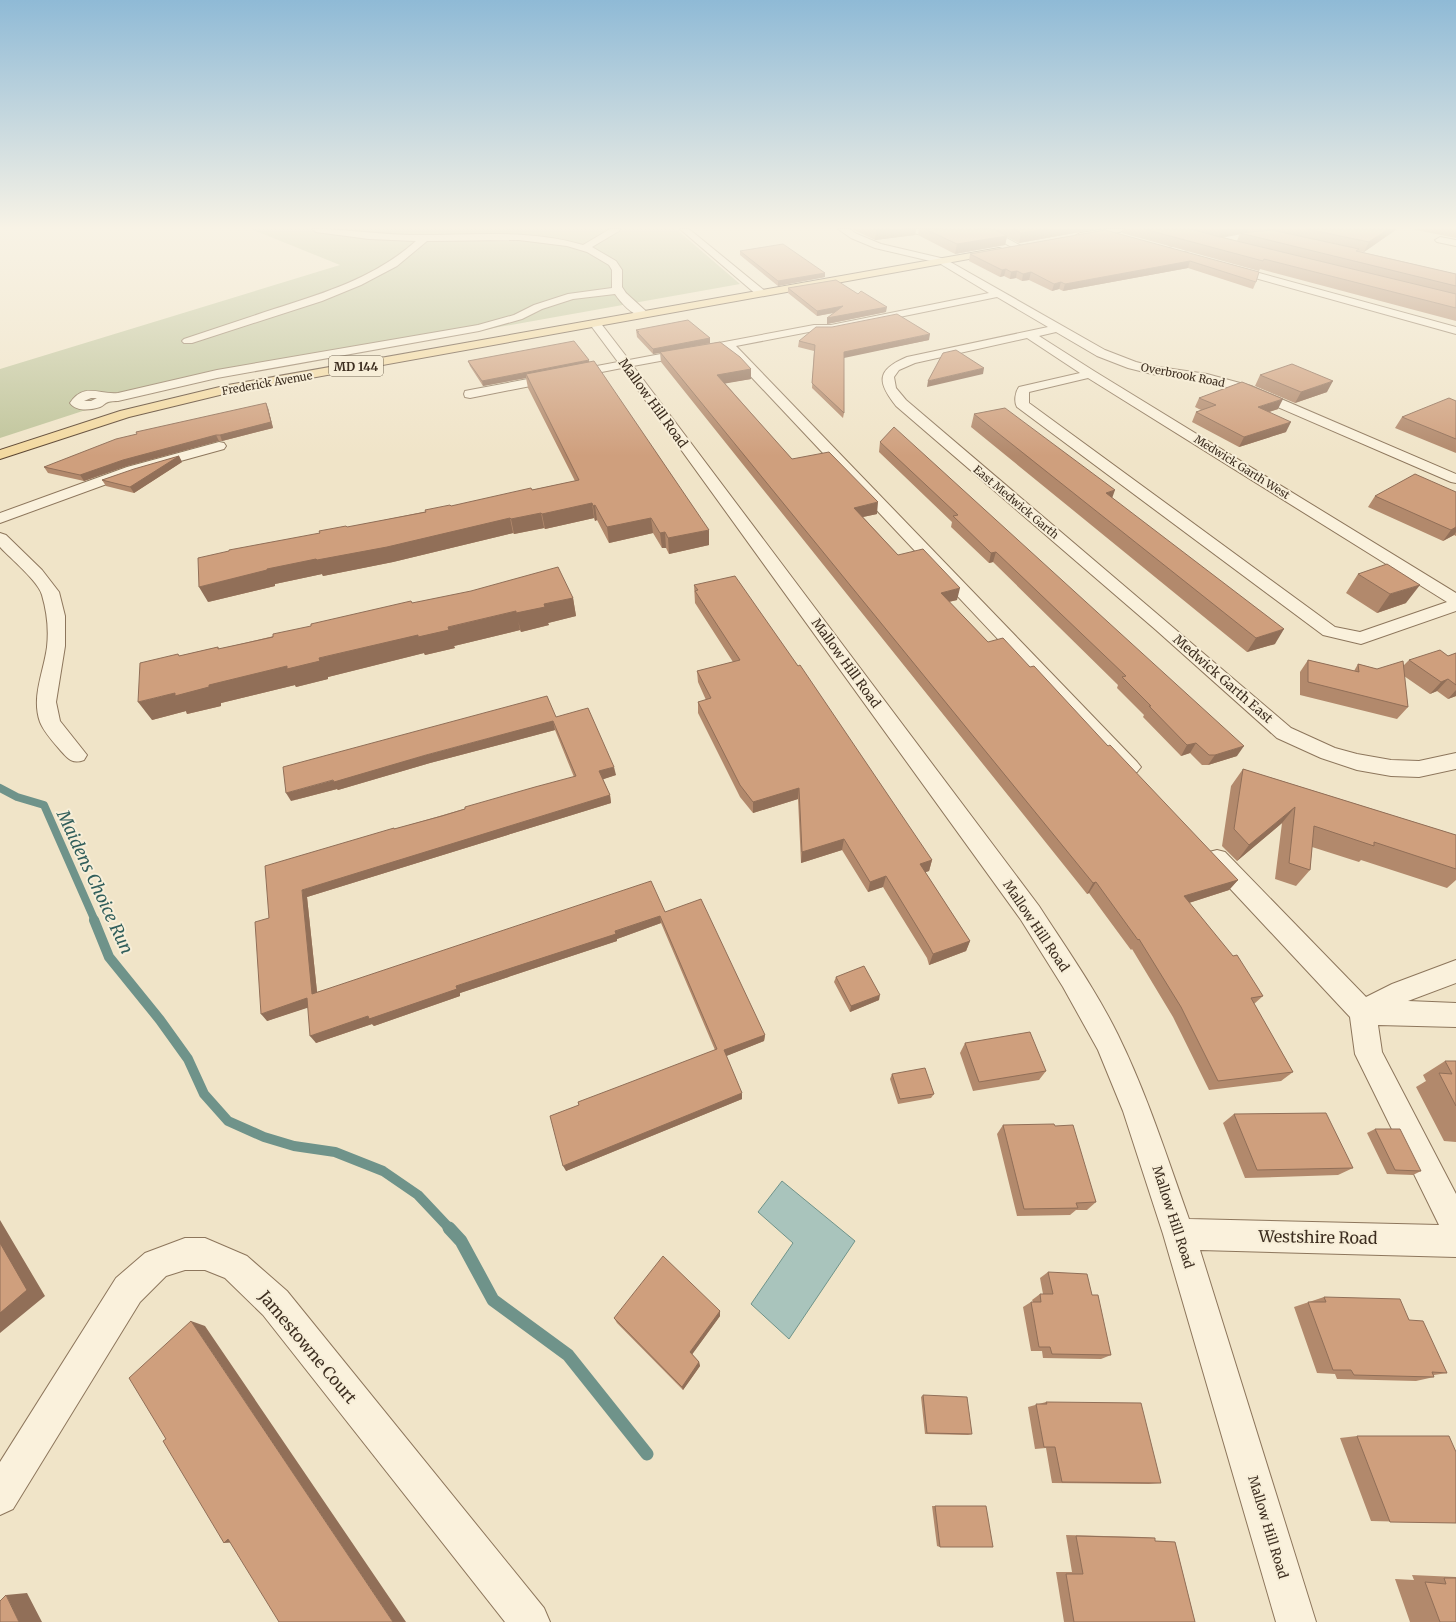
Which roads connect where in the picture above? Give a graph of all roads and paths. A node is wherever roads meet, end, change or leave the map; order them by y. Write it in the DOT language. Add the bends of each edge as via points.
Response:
graph roads {
  1 [pos="301,305"];
  2 [pos="545,305"];
  3 [pos="632,305"];
  4 [pos="695,305"];
  5 [pos="946,305"];
  6 [pos="1018,305"];
  7 [pos="1359,305"];
  8 [pos="643,314"];
  9 [pos="595,323"];
  10 [pos="1058,328"];
  11 [pos="1456,332"];
  12 [pos="1029,334"];
  13 [pos="188,341"];
  14 [pos="728,346"];
  15 [pos="625,365"];
  16 [pos="1090,374"];
  17 [pos="470,394"];
  18 [pos="105,398"];
  19 [pos="219,446"];
  20 [pos="0,455"];
  21 [pos="1456,479"];
  22 [pos="0,518"];
  23 [pos="0,538"];
  24 [pos="1456,600"];
  25 [pos="1456,605"];
  26 [pos="1162,626"];
  27 [pos="77,754"];
  28 [pos="1456,761"];
  29 [pos="1144,782"];
  30 [pos="1204,845"];
  31 [pos="1456,971"];
  32 [pos="1363,1012"];
  33 [pos="1456,1015"];
  34 [pos="1456,1226"];
  35 [pos="1180,1234"];
  36 [pos="1456,1240"];
  37 [pos="0,1496"];
  38 [pos="530,1622"];
  39 [pos="1296,1622"];
  1 -- 13 [label="street"];
  2 -- 18 [label="street" via="518,317 479,328 217,374"];
  3 -- 8 [label="street"];
  4 -- 8 [label="main road, Frederick Avenue / MD 144"];
  5 -- 14 [label="street"];
  6 -- 10 [label="street, Overbrook Road"];
  7 -- 11 [label="street"];
  8 -- 9 [label="main road, Frederick Avenue / MD 144"];
  9 -- 15 [label="street, Mallow Hill Road"];
  9 -- 20 [label="main road, Frederick Avenue / MD 144" via="194,397 95,423"];
  10 -- 12 [label="street"];
  10 -- 21 [label="street, Overbrook Road" via="1101,352 1132,365 1207,378 1247,389"];
  12 -- 16 [label="street, Medwick Garth West"];
  12 -- 26 [label="street, East Medwick Garth" via="911,360 892,368 887,384 901,403"];
  14 -- 15 [label="street"];
  14 -- 29 [label="street"];
  15 -- 17 [label="street"];
  15 -- 35 [label="street, Mallow Hill Road" via="1030,913 1072,979 1108,1043 1137,1111"];
  16 -- 24 [label="street, Medwick Garth West"];
  16 -- 25 [label="street" via="1023,390 1022,404 1329,631 1361,638"];
  19 -- 22 [label="street" via="132,470"];
  23 -- 27 [label="street" via="50,592 56,616 56,646 46,702 50,722"];
  26 -- 28 [label="street, Medwick Garth East" via="1284,733 1328,753 1357,762 1391,768 1419,769"];
  30 -- 32 [label="street"];
  31 -- 32 [label="street" via="1401,992"];
  32 -- 33 [label="street"];
  32 -- 34 [label="street" via="1369,1054"];
  35 -- 36 [label="street, Westshire Road"];
  35 -- 39 [label="street, Mallow Hill Road"];
  37 -- 38 [label="street, Jamestowne Court" via="128,1290 156,1264 185,1254 205,1254 236,1267 274,1303"];
}
